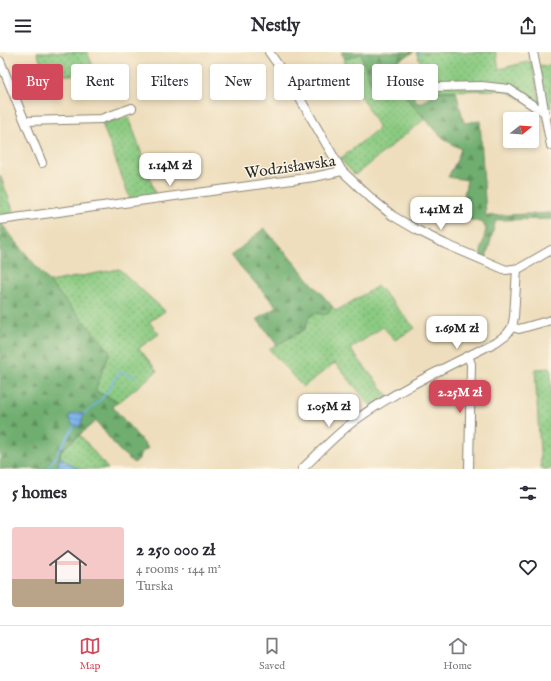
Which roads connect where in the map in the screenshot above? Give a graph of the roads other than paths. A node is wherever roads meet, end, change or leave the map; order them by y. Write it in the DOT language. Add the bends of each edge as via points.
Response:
graph roads {
  1 [pos="269,52"];
  2 [pos="533,52"];
  3 [pos="0,61"];
  4 [pos="438,87"];
  5 [pos="132,108"];
  6 [pos="544,112"];
  7 [pos="25,121"];
  8 [pos="551,146"];
  9 [pos="42,164"];
  10 [pos="342,171"];
  11 [pos="0,220"];
  12 [pos="551,250"];
  13 [pos="517,269"];
  14 [pos="551,320"];
  15 [pos="512,327"];
  16 [pos="468,356"];
  17 [pos="302,469"];
  18 [pos="469,469"];
  1 -- 10 [label="street" via="292,85"];
  2 -- 6 [label="street"];
  3 -- 7 [label="street"];
  4 -- 6 [label="street" via="482,86 509,89"];
  5 -- 7 [label="street" via="101,119"];
  6 -- 8 [label="street"];
  7 -- 9 [label="street"];
  10 -- 11 [label="street, Wodzisławska"];
  10 -- 13 [label="street, Wodzisławska" via="388,212 417,230 501,268"];
  12 -- 13 [label="street"];
  13 -- 15 [label="street"];
  14 -- 15 [label="street" via="519,329"];
  15 -- 16 [label="street" via="500,339"];
  16 -- 17 [label="street" via="414,383 356,419"];
  16 -- 18 [label="street"];
}
